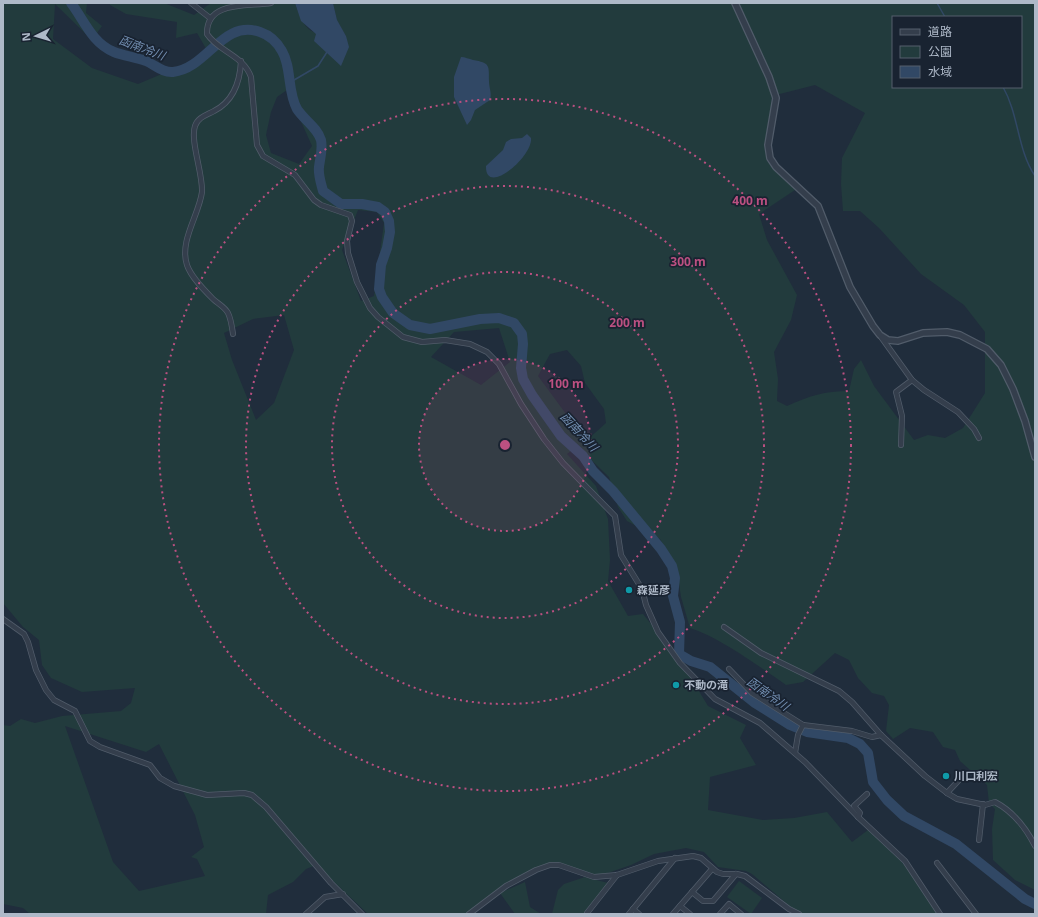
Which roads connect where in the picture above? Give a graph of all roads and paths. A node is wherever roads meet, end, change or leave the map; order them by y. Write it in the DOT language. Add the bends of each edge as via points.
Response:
graph roads {
  1 [pos="190,3"];
  2 [pos="272,3"];
  3 [pos="735,3"];
  4 [pos="210,18"];
  5 [pos="241,61"];
  6 [pos="233,334"];
  7 [pos="880,335"];
  8 [pos="912,380"];
  9 [pos="979,438"];
  10 [pos="901,445"];
  11 [pos="1035,457"];
  12 [pos="3,619"];
  13 [pos="724,627"];
  14 [pos="729,669"];
  15 [pos="803,725"];
  16 [pos="881,735"];
  17 [pos="795,753"];
  18 [pos="960,779"];
  19 [pos="947,793"];
  20 [pos="867,794"];
  21 [pos="983,804"];
  22 [pos="858,817"];
  23 [pos="979,840"];
  24 [pos="1035,846"];
  25 [pos="675,858"];
  26 [pos="937,864"];
  27 [pos="712,869"];
  28 [pos="616,874"];
  29 [pos="736,874"];
  30 [pos="692,892"];
  31 [pos="343,894"];
  32 [pos="680,906"];
  33 [pos="634,909"];
  34 [pos="306,914"];
  35 [pos="362,914"];
  36 [pos="469,914"];
  37 [pos="588,914"];
  38 [pos="629,914"];
  39 [pos="639,914"];
  40 [pos="673,914"];
  41 [pos="690,914"];
  42 [pos="720,914"];
  43 [pos="741,914"];
  44 [pos="799,914"];
  45 [pos="940,914"];
  46 [pos="976,914"];
  1 -- 4 [label="street"];
  2 -- 4 [label="street" via="227,7"];
  3 -- 7 [label="street" via="776,98 768,145 770,158 776,167 818,206 850,286"];
  4 -- 5 [label="street" via="207,34 220,47"];
  5 -- 6 [label="street" via="240,76 234,93 224,106 201,117 195,126 202,189 186,249 186,264 213,299 228,312"];
  5 -- 17 [label="street" via="248,68 251,77 259,150 263,156 295,175 314,200 321,205 350,215 352,221 347,241 348,253 357,282 370,308 403,337 422,342 445,340 470,344 487,352 499,364 544,439 563,463 615,516 621,555 642,589 658,632 680,663 715,699 760,723"];
  7 -- 8 [label="street"];
  7 -- 11 [label="street" via="888,340 898,340 923,333 947,332 960,335 987,349 1001,365 1013,389"];
  8 -- 9 [label="street" via="958,412"];
  8 -- 10 [label="street" via="896,392 902,416"];
  12 -- 31 [label="street" via="24,634 36,670 49,696 74,711 90,741 150,765 160,778 174,786 207,795 252,795 266,807"];
  13 -- 16 [label="street" via="761,653 839,691"];
  14 -- 15 [label="street" via="752,693"];
  15 -- 16 [label="street" via="852,731 872,737"];
  15 -- 17 [label="street" via="798,735"];
  16 -- 19 [label="street"];
  17 -- 22 [label="street"];
  18 -- 19 [label="street"];
  19 -- 21 [label="street" via="957,799"];
  20 -- 22 [label="street" via="854,806 860,814"];
  21 -- 23 [label="street"];
  21 -- 24 [label="street" via="995,802 1006,808 1028,833"];
  22 -- 45 [label="street" via="905,861"];
  25 -- 27 [label="street" via="698,856"];
  25 -- 28 [label="street"];
  25 -- 33 [label="street"];
  26 -- 46 [label="street"];
  27 -- 29 [label="street" via="723,874"];
  27 -- 30 [label="street"];
  28 -- 36 [label="street" via="594,877 559,865 550,865 506,886"];
  28 -- 37 [label="street"];
  29 -- 30 [label="street" via="712,901 703,901"];
  29 -- 44 [label="street" via="745,876"];
  30 -- 32 [label="street"];
  31 -- 34 [label="street" via="325,898"];
  31 -- 35 [label="street"];
  32 -- 40 [label="street"];
  32 -- 41 [label="street"];
  33 -- 38 [label="street"];
  33 -- 39 [label="street"];
  42 -- 43 [label="street" via="729,904"];
}
